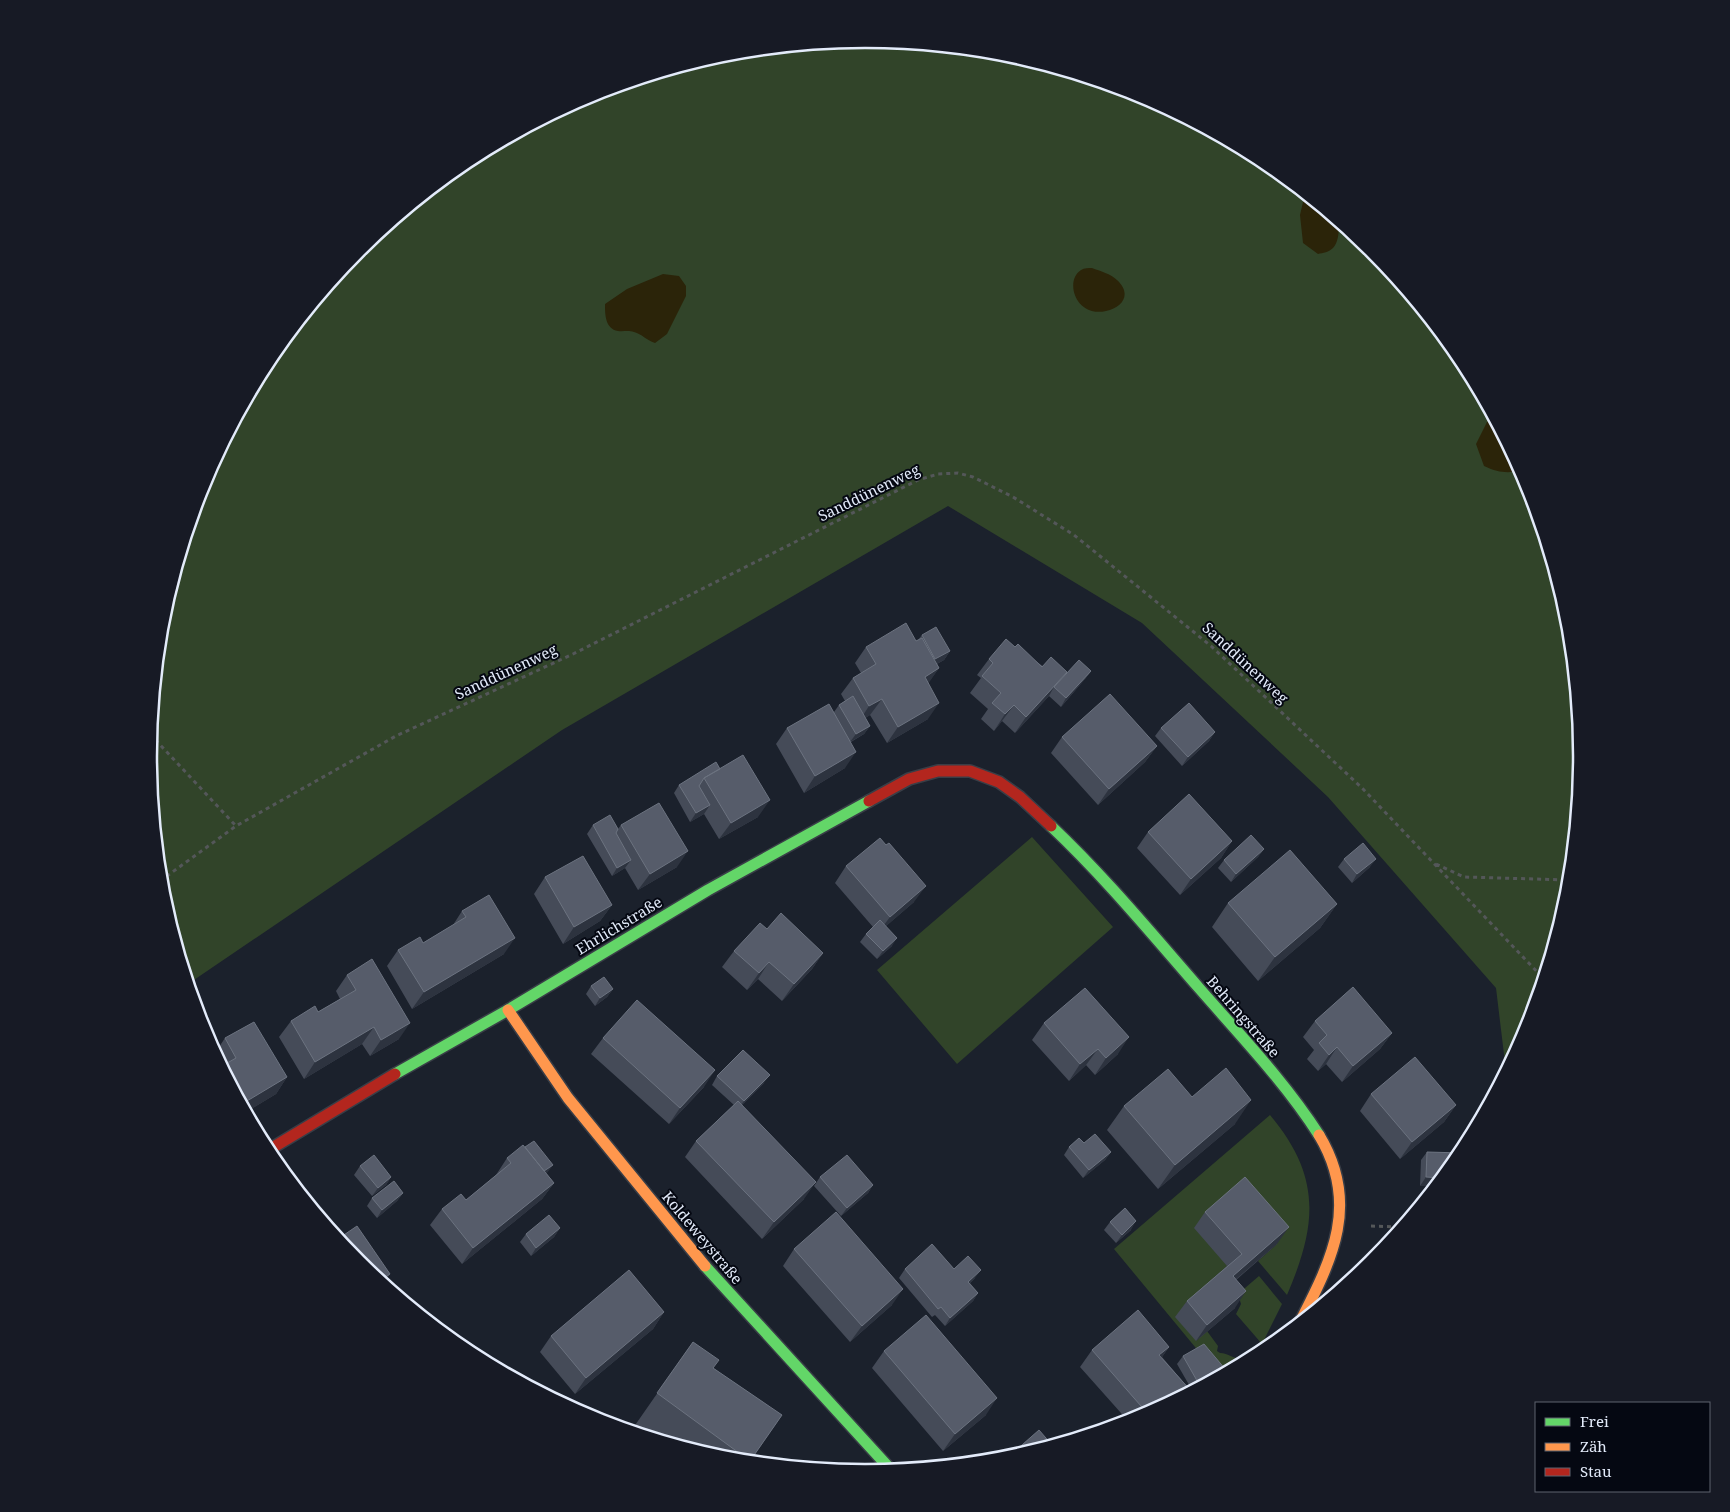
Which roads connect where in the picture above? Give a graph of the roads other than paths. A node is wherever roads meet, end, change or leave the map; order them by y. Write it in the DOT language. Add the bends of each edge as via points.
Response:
graph roads {
  1 [pos="999,782"];
  2 [pos="508,1010"];
  3 [pos="274,1147"];
  4 [pos="1306,1310"];
  5 [pos="886,1464"];
  1 -- 2 [label="street, Ehrlichstraße" via="970,771 938,771 909,779 708,890"];
  1 -- 4 [label="street, Behringstraße" via="1069,843 1135,915 1260,1058 1308,1120 1326,1150 1338,1178 1341,1201 1338,1226 1331,1254"];
  2 -- 3 [label="street, Ehrlichstraße"];
  2 -- 5 [label="street, Koldeweystraße" via="568,1098 701,1261"];
}
